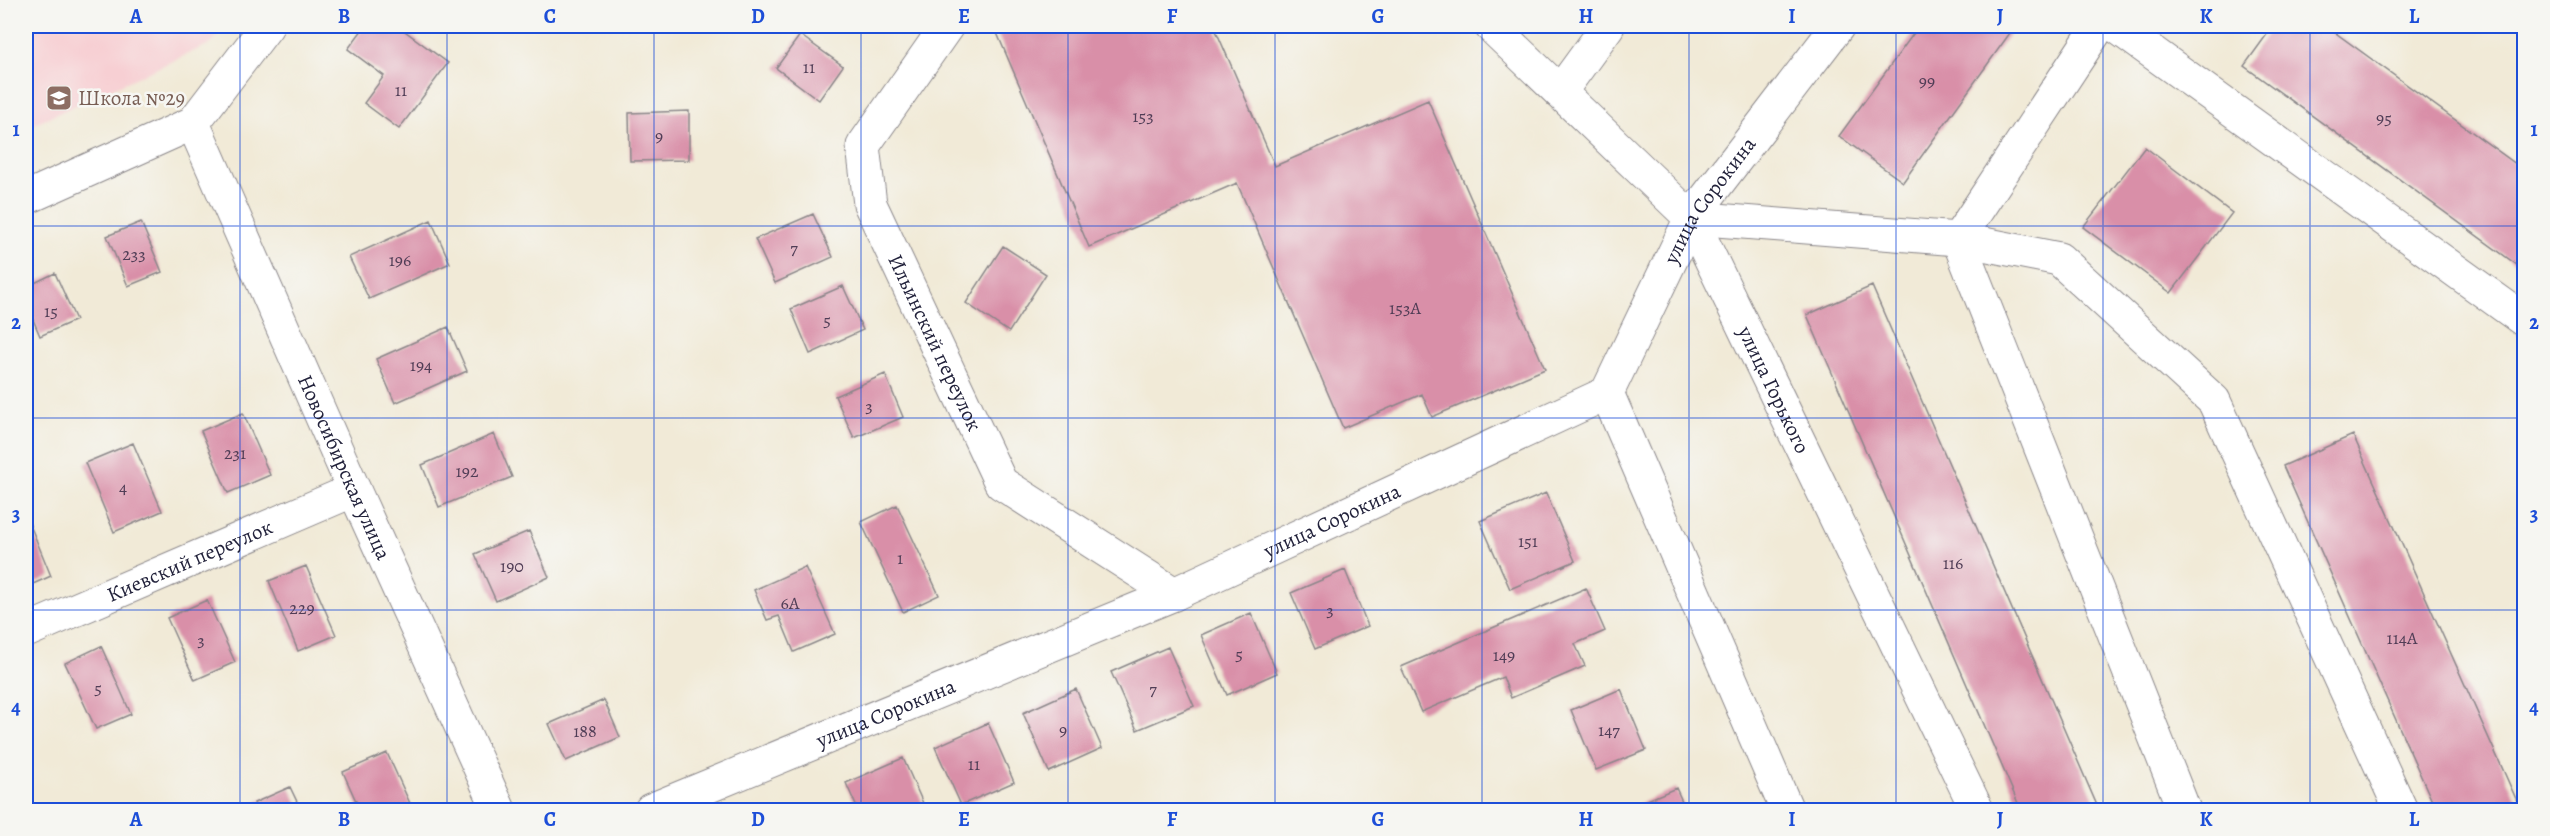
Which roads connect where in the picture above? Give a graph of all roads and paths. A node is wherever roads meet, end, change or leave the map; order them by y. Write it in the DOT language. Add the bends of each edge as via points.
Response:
graph roads {
  1 [pos="267,26"];
  2 [pos="947,26"];
  3 [pos="1491,26"];
  4 [pos="1608,26"];
  5 [pos="1838,26"];
  6 [pos="2099,26"];
  7 [pos="2116,26"];
  8 [pos="1560,92"];
  9 [pos="193,123"];
  10 [pos="26,198"];
  11 [pos="1691,218"];
  12 [pos="1958,239"];
  13 [pos="2524,320"];
  14 [pos="1607,393"];
  15 [pos="354,490"];
  16 [pos="1174,594"];
  17 [pos="26,631"];
  18 [pos="499,810"];
  19 [pos="651,810"];
  20 [pos="1787,810"];
  21 [pos="1977,810"];
  22 [pos="2184,810"];
  23 [pos="2401,810"];
  1 -- 9 [label="street"];
  2 -- 16 [label="street, Ильинский переулок" via="863,146 870,204 1001,483"];
  3 -- 8 [label="street, улица Горького"];
  4 -- 8 [label="street"];
  5 -- 11 [label="street, улица Сорокина"];
  6 -- 12 [label="street"];
  7 -- 13 [label="street"];
  8 -- 11 [label="street, улица Горького"];
  9 -- 10 [label="street"];
  9 -- 15 [label="street, Новосибирская улица"];
  11 -- 12 [label="street"];
  11 -- 14 [label="street, улица Сорокина"];
  11 -- 21 [label="street, улица Горького"];
  12 -- 22 [label="street"];
  12 -- 23 [label="street" via="2059,259 2214,401"];
  14 -- 16 [label="street, улица Сорокина"];
  14 -- 20 [label="street"];
  15 -- 17 [label="street, Киевский переулок"];
  15 -- 18 [label="street, Новосибирская улица"];
  16 -- 19 [label="street, улица Сорокина"];
}
